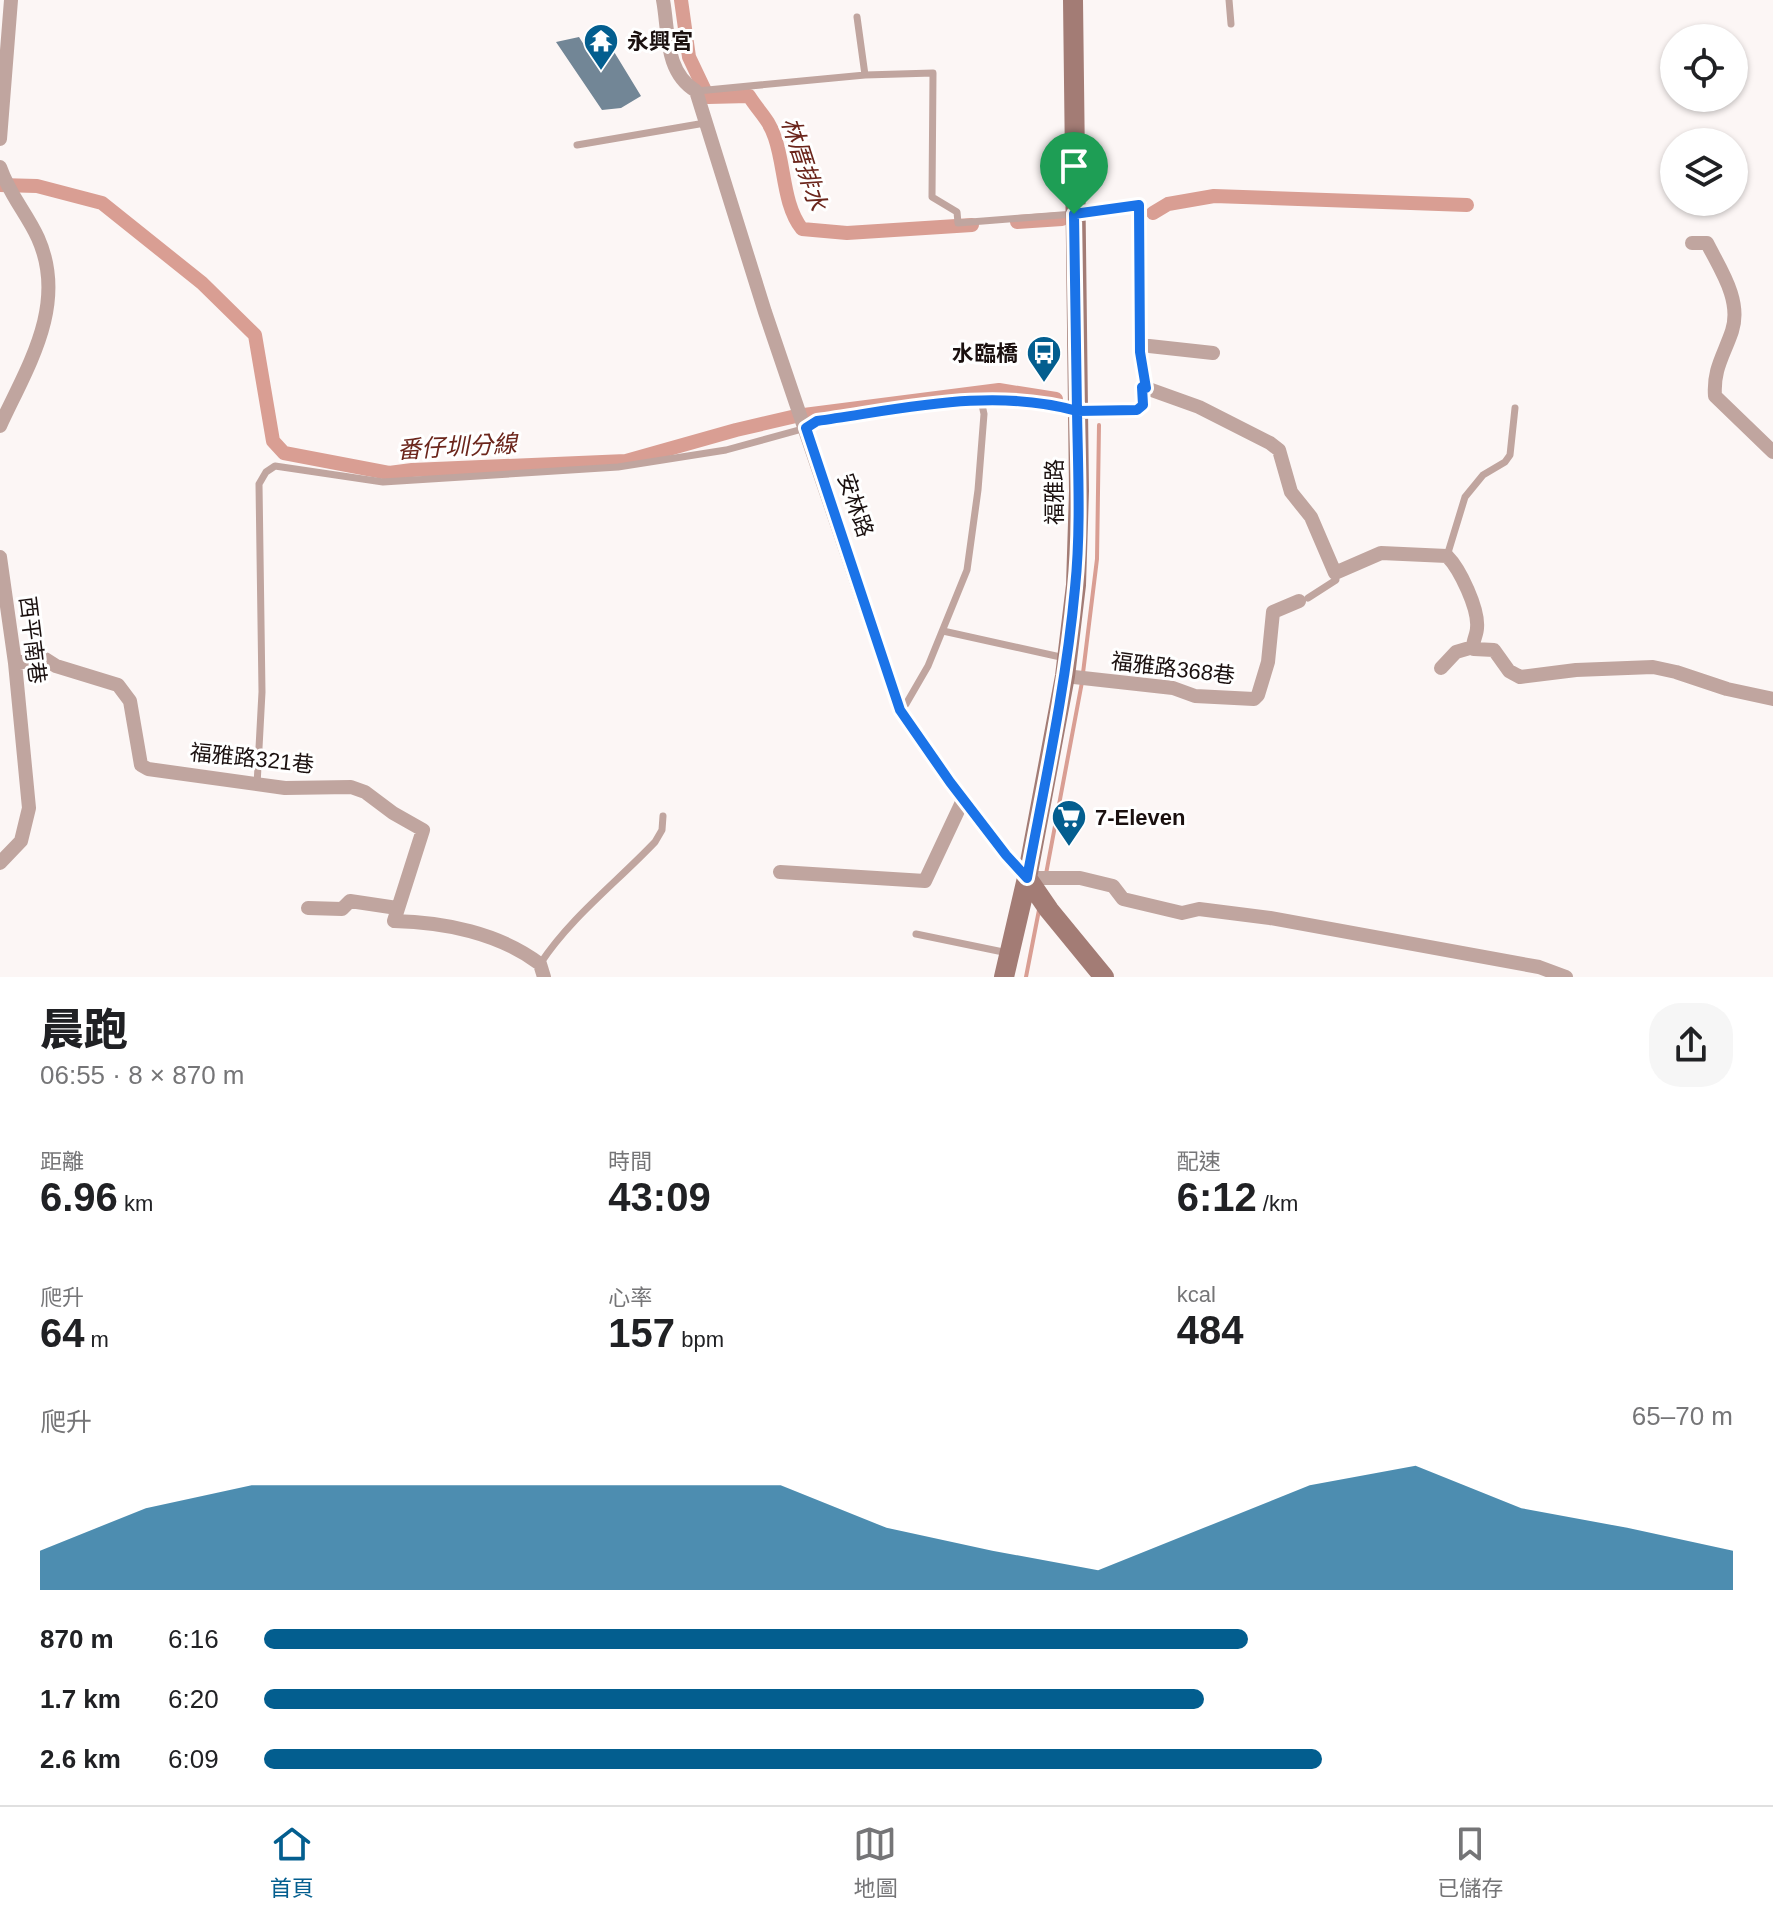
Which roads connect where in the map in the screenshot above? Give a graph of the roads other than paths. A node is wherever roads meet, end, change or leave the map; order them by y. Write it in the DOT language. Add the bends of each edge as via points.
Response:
graph roads {
  1 [pos="11,0"];
  2 [pos="663,0"];
  3 [pos="1073,0"];
  4 [pos="1229,0"];
  5 [pos="857,17"];
  6 [pos="1231,24"];
  7 [pos="865,75"];
  8 [pos="696,91"];
  9 [pos="707,122"];
  10 [pos="0,139"];
  11 [pos="577,145"];
  12 [pos="0,167"];
  13 [pos="1074,214"];
  14 [pos="1692,243"];
  15 [pos="1140,345"];
  16 [pos="1213,353"];
  17 [pos="1146,388"];
  18 [pos="981,400"];
  19 [pos="1515,408"];
  20 [pos="1077,411"];
  21 [pos="804,425"];
  22 [pos="0,426"];
  23 [pos="1773,452"];
  24 [pos="1447,556"];
  25 [pos="0,557"];
  26 [pos="1335,573"];
  27 [pos="1303,599"];
  28 [pos="943,631"];
  29 [pos="1473,647"];
  30 [pos="15,663"];
  31 [pos="1441,668"];
  32 [pos="1068,670"];
  33 [pos="1773,699"];
  34 [pos="900,710"];
  35 [pos="257,785"];
  36 [pos="963,800"];
  37 [pos="663,816"];
  38 [pos="0,863"];
  39 [pos="780,872"];
  40 [pos="1033,882"];
  41 [pos="308,908"];
  42 [pos="397,908"];
  43 [pos="916,934"];
  44 [pos="1009,953"];
  45 [pos="542,971"];
  46 [pos="1004,977"];
  47 [pos="1104,977"];
  48 [pos="1566,977"];
  1 -- 10 [label="street"];
  2 -- 8 [label="street, 安林路" via="670,58"];
  3 -- 13 [label="main road, 福雅路"];
  4 -- 6 [label="lane"];
  5 -- 7 [label="lane"];
  7 -- 8 [label="lane"];
  7 -- 13 [label="lane" via="933,73 932,197 957,212 958,223"];
  8 -- 9 [label="street, 安林路"];
  9 -- 11 [label="lane"];
  9 -- 21 [label="street, 安林路"];
  12 -- 22 [label="street" via="38,238 48,269 49,303 39,346"];
  13 -- 15 [label="street" via="1139,205"];
  13 -- 20 [label="main road, 福雅路"];
  14 -- 23 [label="street" via="1707,243 1732,297 1734,320 1714,381 1715,396"];
  15 -- 16 [label="street"];
  15 -- 17 [label="street"];
  17 -- 20 [label="street" via="1142,387 1143,405 1137,410"];
  17 -- 26 [label="street" via="1241,426 1279,450 1291,492 1311,517"];
  18 -- 20 [label="lane" via="1053,404"];
  18 -- 21 [label="lane"];
  18 -- 28 [label="lane" via="978,490 967,570"];
  19 -- 24 [label="lane" via="1510,455 1465,497"];
  20 -- 32 [label="main road, 福雅路" via="1076,585"];
  21 -- 34 [label="street, 安林路"];
  21 -- 35 [label="lane" via="726,450 618,467 383,482 275,466 259,484 262,692"];
  24 -- 26 [label="street" via="1381,553"];
  24 -- 29 [label="street" via="1473,606"];
  25 -- 30 [label="street, 西平南巷"];
  26 -- 27 [label="lane" via="1332,584"];
  27 -- 32 [label="street, 福雅路368巷" via="1273,612 1268,662 1254,699 1195,696 1173,688 1092,679"];
  28 -- 32 [label="lane"];
  28 -- 34 [label="lane"];
  29 -- 31 [label="street" via="1456,652"];
  29 -- 33 [label="street" via="1494,650 1520,677 1653,667"];
  30 -- 35 [label="street, 福雅路321巷" via="45,659 118,685 130,701 141,765"];
  30 -- 38 [label="street, 西平南巷" via="29,808 21,841"];
  32 -- 40 [label="main road, 福雅路"];
  34 -- 36 [label="street, 安林路"];
  35 -- 42 [label="street, 福雅路321巷" via="351,787 423,830"];
  36 -- 39 [label="street" via="925,881"];
  36 -- 40 [label="street, 安林路"];
  37 -- 45 [label="lane" via="655,842 557,938"];
  40 -- 44 [label="main road, 福雅路"];
  40 -- 47 [label="main road, 安林路" via="1047,908"];
  40 -- 48 [label="street" via="1080,878 1113,886 1123,899 1182,913 1199,909 1270,918 1539,967"];
  41 -- 42 [label="street" via="342,909 350,901"];
  42 -- 45 [label="street" via="394,921 473,933 518,949"];
  43 -- 44 [label="lane"];
  44 -- 46 [label="main road, 福雅路"];
}
